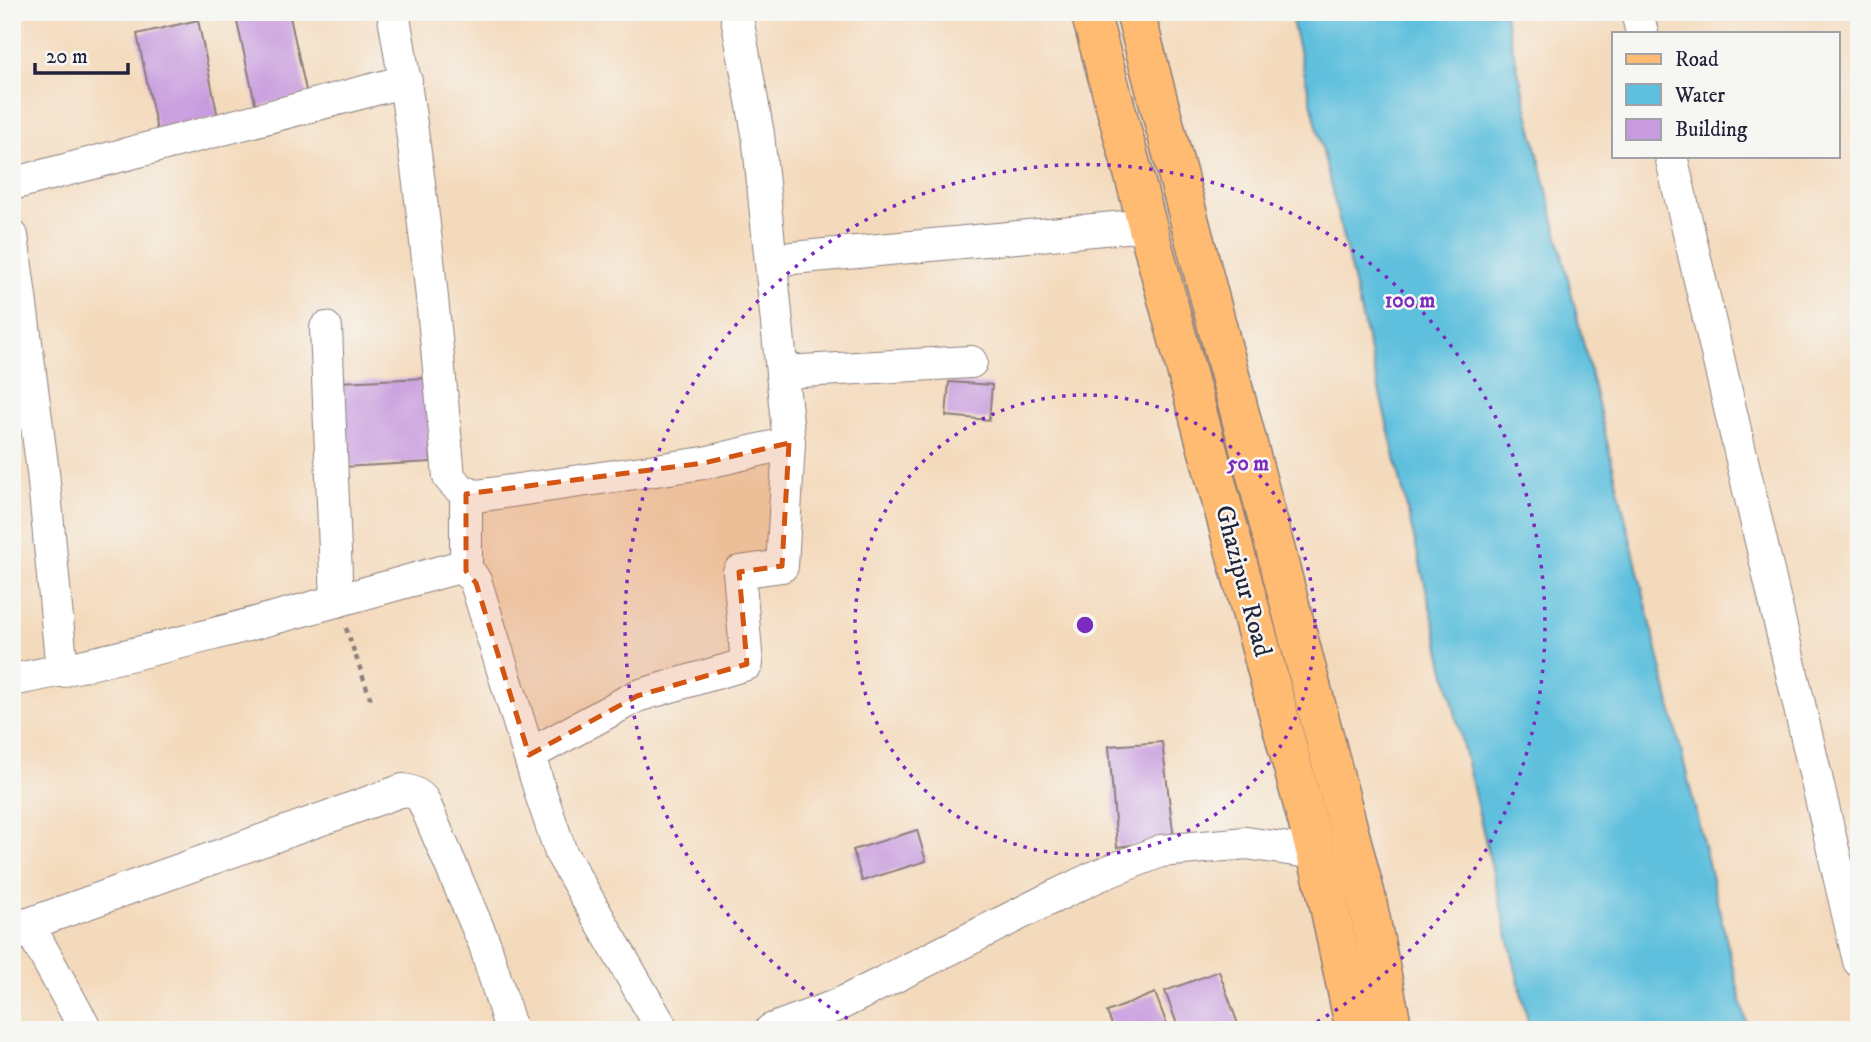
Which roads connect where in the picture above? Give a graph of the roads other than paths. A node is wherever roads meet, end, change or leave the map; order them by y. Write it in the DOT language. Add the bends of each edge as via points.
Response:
graph roads {
  1 [pos="393,12"];
  2 [pos="736,12"];
  3 [pos="1090,12"];
  4 [pos="1135,12"];
  5 [pos="1637,12"];
  6 [pos="1642,32"];
  7 [pos="405,81"];
  8 [pos="1671,158"];
  9 [pos="12,184"];
  10 [pos="1147,225"];
  11 [pos="12,236"];
  12 [pos="771,260"];
  13 [pos="326,328"];
  14 [pos="971,362"];
  15 [pos="782,372"];
  16 [pos="789,443"];
  17 [pos="466,494"];
  18 [pos="466,571"];
  19 [pos="337,601"];
  20 [pos="62,671"];
  21 [pos="12,680"];
  22 [pos="529,755"];
  23 [pos="1316,853"];
  24 [pos="20,928"];
  25 [pos="1859,961"];
  26 [pos="842,1017"];
  27 [pos="86,1030"];
  28 [pos="511,1030"];
  29 [pos="663,1030"];
  30 [pos="771,1030"];
  31 [pos="1355,1030"];
  32 [pos="1393,1030"];
  1 -- 7 [label="street"];
  2 -- 12 [label="street" via="758,134"];
  3 -- 10 [label="main road, Ghazipur Road"];
  4 -- 32 [label="main road, Ghazipur Road" via="1366,896"];
  5 -- 6 [label="street"];
  7 -- 9 [label="street"];
  7 -- 17 [label="street" via="429,257 449,477"];
  8 -- 25 [label="street"];
  10 -- 12 [label="street"];
  10 -- 23 [label="main road, Ghazipur Road"];
  11 -- 20 [label="street" via="43,472"];
  12 -- 15 [label="street"];
  13 -- 19 [label="street"];
  14 -- 15 [label="street"];
  15 -- 16 [label="street"];
  16 -- 17 [label="street" via="704,463"];
  16 -- 22 [label="street" via="782,566 739,572 747,664 637,696"];
  17 -- 18 [label="street"];
  18 -- 19 [label="street" via="459,567"];
  18 -- 22 [label="street" via="477,583"];
  19 -- 20 [label="street"];
  20 -- 21 [label="street"];
  22 -- 29 [label="street" via="561,853"];
  23 -- 26 [label="street" via="1247,843 1161,851 1045,901"];
  23 -- 31 [label="main road, Ghazipur Road"];
  24 -- 27 [label="street"];
  24 -- 28 [label="street" via="403,790 423,800 485,944"];
  26 -- 30 [label="street"];
}
